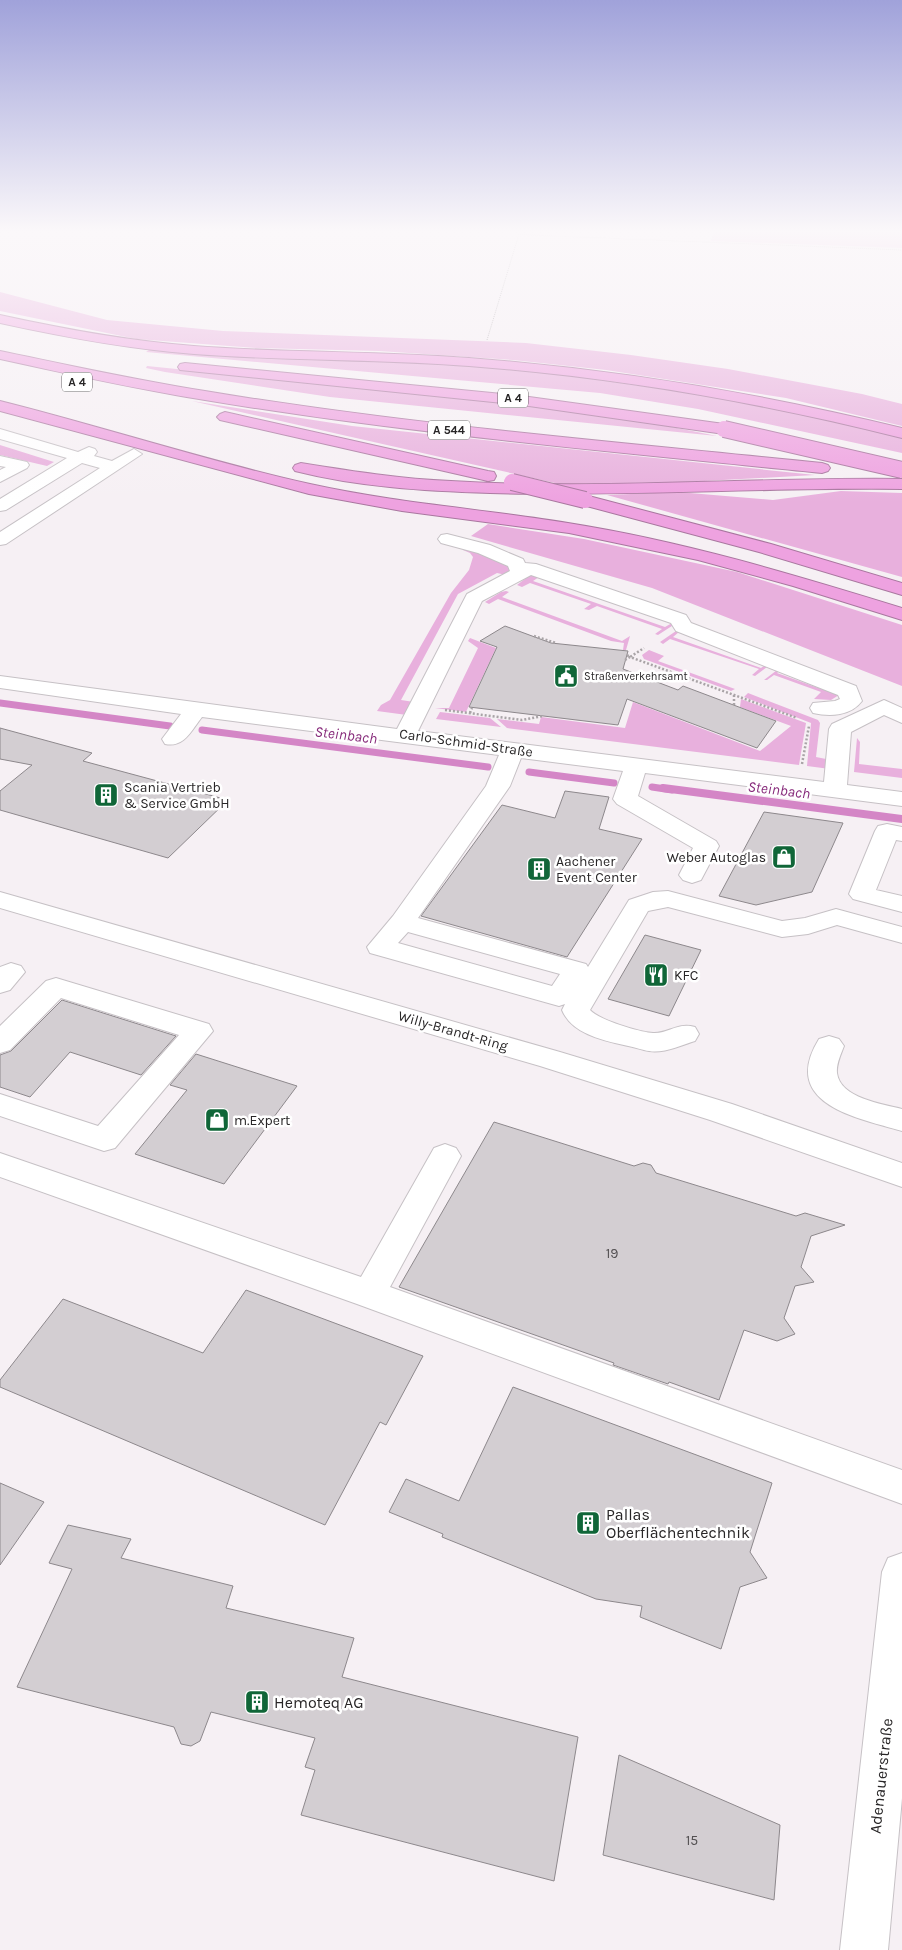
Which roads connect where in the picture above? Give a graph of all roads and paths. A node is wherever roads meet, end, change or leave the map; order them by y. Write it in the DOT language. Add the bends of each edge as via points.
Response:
graph roads {
  1 [pos="10,321"];
  2 [pos="493,321"];
  3 [pos="0,325"];
  4 [pos="487,340"];
  5 [pos="0,344"];
  6 [pos="0,355"];
  7 [pos="0,364"];
  8 [pos="169,365"];
  9 [pos="301,378"];
  10 [pos="125,396"];
  11 [pos="0,397"];
  12 [pos="154,400"];
  13 [pos="0,406"];
  14 [pos="190,409"];
  15 [pos="208,413"];
  16 [pos="111,420"];
  17 [pos="902,433"];
  18 [pos="0,434"];
  19 [pos="101,445"];
  20 [pos="134,454"];
  21 [pos="79,457"];
  22 [pos="0,461"];
  23 [pos="286,464"];
  24 [pos="902,466"];
  25 [pos="114,467"];
  26 [pos="902,470"];
  27 [pos="0,477"];
  28 [pos="902,477"];
  29 [pos="902,484"];
  30 [pos="0,506"];
  31 [pos="447,538"];
  32 [pos="0,540"];
  33 [pos="520,572"];
  34 [pos="902,589"];
  35 [pos="902,614"];
  36 [pos="534,636"];
  37 [pos="556,643"];
  38 [pos="644,648"];
  39 [pos="628,656"];
  40 [pos="625,660"];
  41 [pos="0,682"];
  42 [pos="734,695"];
  43 [pos="734,705"];
  44 [pos="472,708"];
  45 [pos="196,710"];
  46 [pos="470,713"];
  47 [pos="815,715"];
  48 [pos="543,716"];
  49 [pos="902,716"];
  50 [pos="801,720"];
  51 [pos="409,726"];
  52 [pos="173,739"];
  53 [pos="514,750"];
  54 [pos="636,766"];
  55 [pos="798,787"];
  56 [pos="835,791"];
  57 [pos="902,799"];
  58 [pos="902,834"];
  59 [pos="692,875"];
  60 [pos="0,900"];
  61 [pos="902,904"];
  62 [pos="402,922"];
  63 [pos="902,934"];
  64 [pos="685,1034"];
  65 [pos="0,1043"];
  66 [pos="829,1046"];
  67 [pos="0,1105"];
  68 [pos="902,1120"];
  69 [pos="445,1156"];
  70 [pos="0,1165"];
  71 [pos="902,1175"];
  72 [pos="369,1294"];
  73 [pos="902,1487"];
  74 [pos="902,1572"];
  75 [pos="864,1950"];
  1 -- 17 [label="highway" via="92,338 175,348 467,362 604,376 778,404"];
  2 -- 4 [label="path"];
  3 -- 9 [label="highway" via="117,351"];
  5 -- 24 [label="highway, A 544" via="226,389"];
  6 -- 28 [label="highway, A 544" via="169,391 317,414"];
  7 -- 12 [label="highway, A 4"];
  8 -- 9 [label="highway, A 4"];
  9 -- 26 [label="highway, A 4, bridge" via="547,402 642,415"];
  10 -- 12 [label="highway"];
  11 -- 16 [label="highway"];
  12 -- 14 [label="highway, A 4"];
  13 -- 35 [label="highway" via="309,489 402,506 569,528 700,555"];
  15 -- 34 [label="highway, bridge" via="585,500"];
  18 -- 21 [label="street"];
  19 -- 21 [label="street"];
  20 -- 25 [label="street"];
  21 -- 25 [label="street"];
  21 -- 30 [label="street"];
  22 -- 27 [label="street" via="21,465"];
  23 -- 29 [label="highway" via="400,483 524,490 738,484"];
  25 -- 32 [label="street"];
  31 -- 33 [label="street" via="516,563"];
  33 -- 47 [label="street" via="529,568 679,620 683,627 848,691 851,701"];
  33 -- 51 [label="street" via="474,598"];
  36 -- 37 [label="path"];
  38 -- 39 [label="path"];
  39 -- 40 [label="path"];
  39 -- 42 [label="path"];
  41 -- 45 [label="street, Carlo-Schmid-Straße"];
  42 -- 43 [label="path"];
  42 -- 50 [label="path"];
  44 -- 46 [label="path"];
  45 -- 51 [label="street, Carlo-Schmid-Straße"];
  45 -- 52 [label="street"];
  46 -- 48 [label="path" via="522,720"];
  46 -- 51 [label="path" via="436,709 431,720"];
  47 -- 55 [label="path"];
  49 -- 56 [label="street" via="884,707 840,729"];
  51 -- 53 [label="street, Carlo-Schmid-Straße"];
  53 -- 54 [label="street, Carlo-Schmid-Straße"];
  53 -- 62 [label="street" via="498,786"];
  54 -- 55 [label="street, Carlo-Schmid-Straße"];
  54 -- 59 [label="street" via="626,799 707,846"];
  55 -- 56 [label="street, Carlo-Schmid-Straße"];
  56 -- 57 [label="street, Carlo-Schmid-Straße"];
  58 -- 61 [label="street" via="886,831 862,894"];
  60 -- 71 [label="street, Willy-Brandt-Ring" via="588,1071 721,1112"];
  62 -- 62 [label="street" via="380,947 560,997 576,970"];
  63 -- 64 [label="street" via="836,917 808,926 782,929 668,899 638,906 576,1010 590,1026 654,1044"];
  65 -- 67 [label="street" via="56,986 199,1031 104,1140"];
  66 -- 68 [label="street" via="822,1072 829,1091 847,1102"];
  69 -- 72 [label="street"];
  70 -- 72 [label="street"];
  72 -- 73 [label="street"];
  74 -- 75 [label="street, Adenauerstraße"];
}
